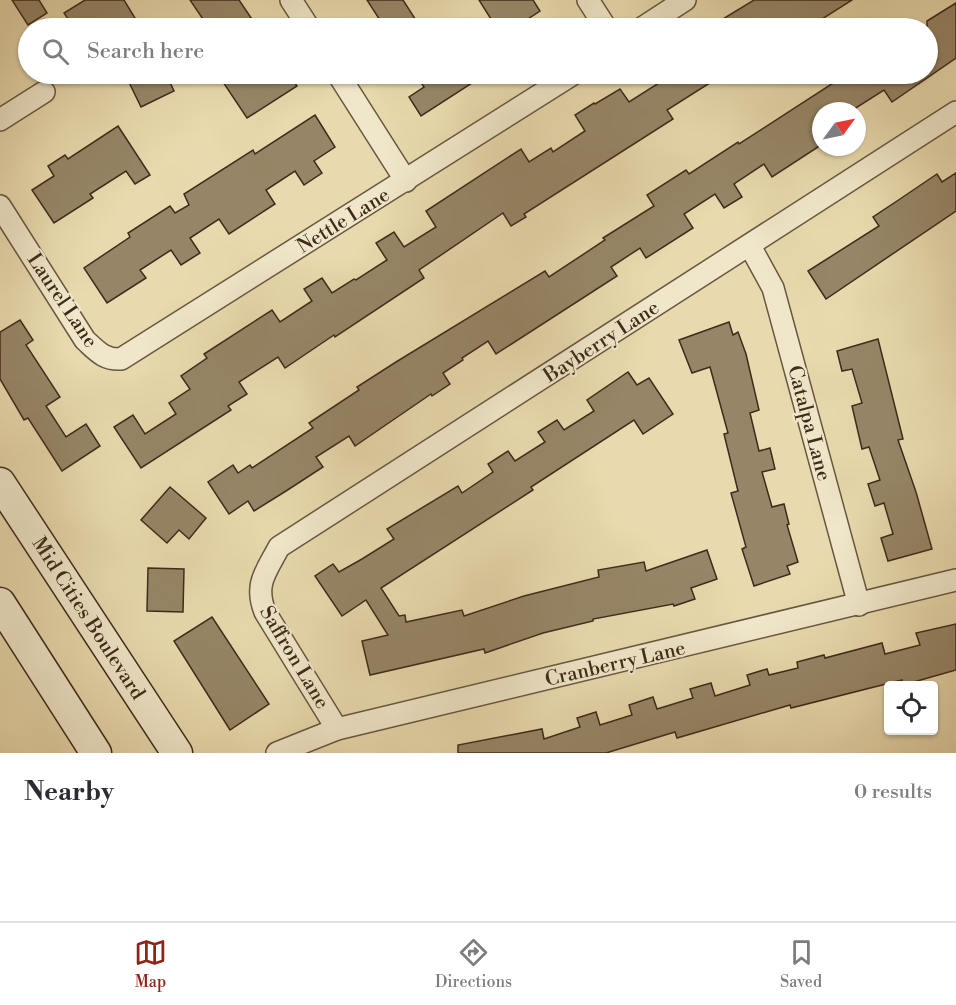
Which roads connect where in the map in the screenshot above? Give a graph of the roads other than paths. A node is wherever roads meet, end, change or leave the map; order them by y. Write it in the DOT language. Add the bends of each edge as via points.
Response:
graph roads {
  1 [pos="291,0"];
  2 [pos="588,0"];
  3 [pos="685,0"];
  4 [pos="303,18"];
  5 [pos="600,18"];
  6 [pos="657,18"];
  7 [pos="344,84"];
  8 [pos="557,84"];
  9 [pos="44,92"];
  10 [pos="956,112"];
  11 [pos="0,120"];
  12 [pos="406,181"];
  13 [pos="0,206"];
  14 [pos="750,246"];
  15 [pos="111,360"];
  16 [pos="0,483"];
  17 [pos="956,580"];
  18 [pos="260,583"];
  19 [pos="0,603"];
  20 [pos="859,605"];
  21 [pos="337,729"];
  22 [pos="96,753"];
  23 [pos="177,753"];
  24 [pos="277,753"];
  1 -- 4 [label="street"];
  2 -- 5 [label="street"];
  3 -- 6 [label="street"];
  7 -- 12 [label="street"];
  8 -- 12 [label="street, Nettle Lane"];
  9 -- 11 [label="street"];
  10 -- 14 [label="street, Bayberry Lane"];
  12 -- 15 [label="street, Nettle Lane" via="121,359"];
  13 -- 15 [label="street, Laurel Lane" via="86,340"];
  14 -- 18 [label="street, Bayberry Lane" via="279,547"];
  14 -- 20 [label="street, Catalpa Lane" via="773,288"];
  16 -- 23 [label="main road, Mid Cities Boulevard"];
  17 -- 20 [label="street, Cranberry Lane"];
  18 -- 21 [label="street, Saffron Lane" via="265,612"];
  19 -- 22 [label="main road"];
  20 -- 21 [label="street, Cranberry Lane"];
  21 -- 24 [label="street, Cranberry Lane"];
}
